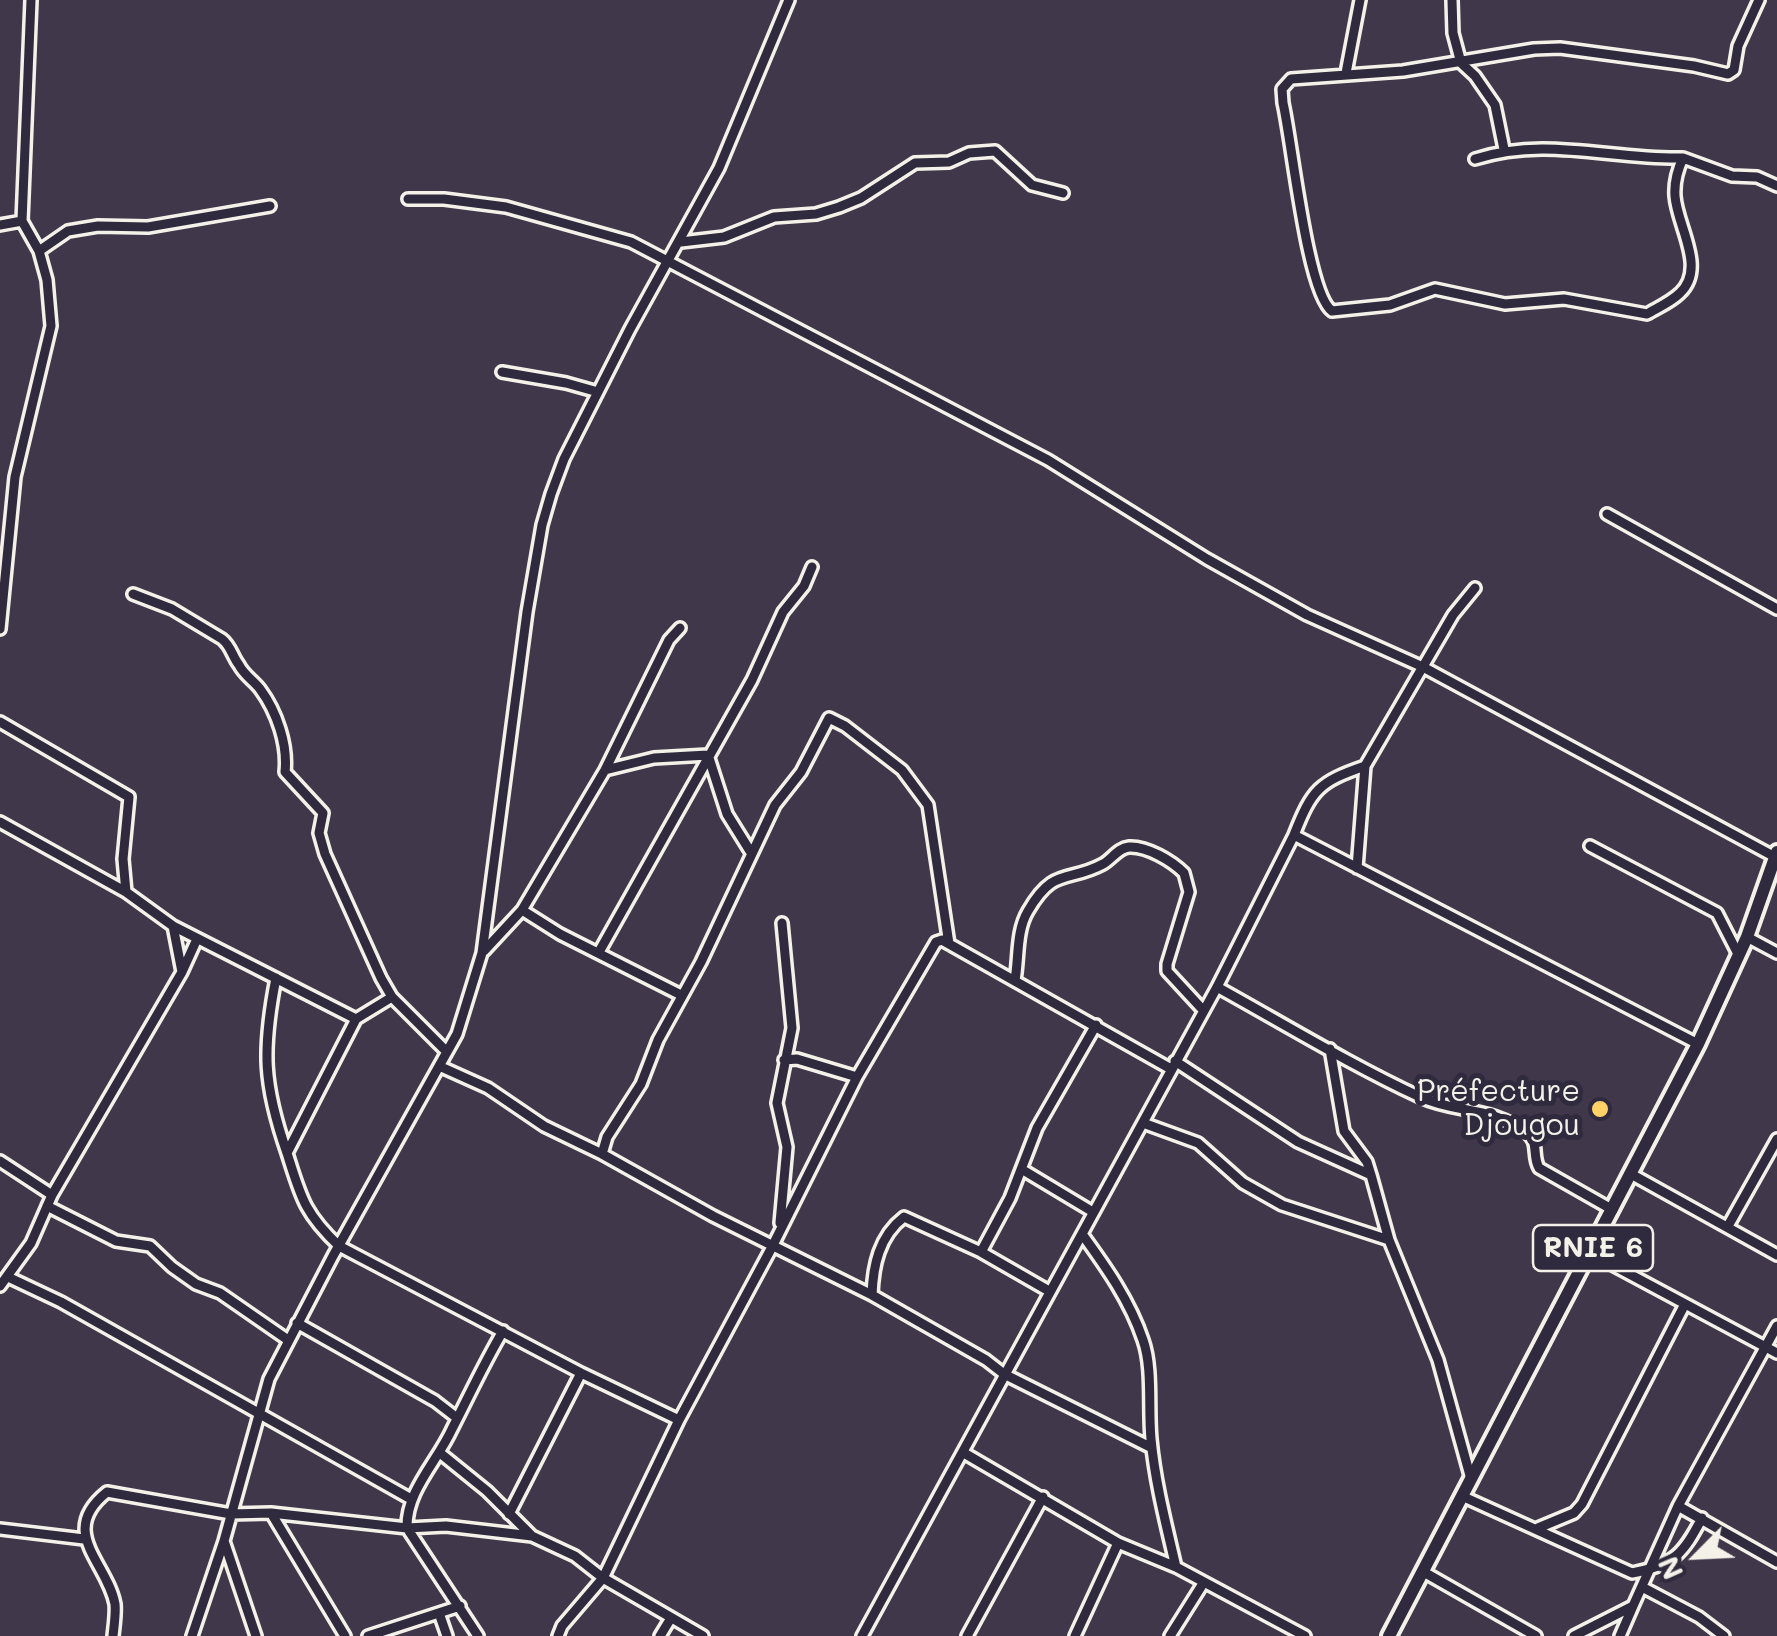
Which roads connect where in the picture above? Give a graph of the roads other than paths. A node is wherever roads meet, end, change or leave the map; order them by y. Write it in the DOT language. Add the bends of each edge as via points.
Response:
graph roads {
  1 [pos="30,0"];
  2 [pos="789,0"];
  3 [pos="1360,0"];
  4 [pos="1452,0"];
  5 [pos="1759,0"];
  6 [pos="1460,63"];
  7 [pos="1346,73"];
  8 [pos="1504,150"];
  9 [pos="1475,158"];
  10 [pos="1683,158"];
  11 [pos="1777,186"];
  12 [pos="1063,193"];
  13 [pos="408,199"];
  14 [pos="270,206"];
  15 [pos="22,221"];
  16 [pos="0,225"];
  17 [pos="681,242"];
  18 [pos="39,251"];
  19 [pos="668,261"];
  20 [pos="502,372"];
  21 [pos="598,392"];
  22 [pos="1607,514"];
  23 [pos="5,520"];
  24 [pos="812,567"];
  25 [pos="1475,588"];
  26 [pos="134,594"];
  27 [pos="1777,609"];
  28 [pos="680,628"];
  29 [pos="0,629"];
  30 [pos="1423,667"];
  31 [pos="0,722"];
  32 [pos="708,755"];
  33 [pos="1365,766"];
  34 [pos="604,770"];
  35 [pos="0,822"];
  36 [pos="1294,835"];
  37 [pos="1590,846"];
  38 [pos="750,851"];
  39 [pos="1776,856"];
  40 [pos="1357,868"];
  41 [pos="126,892"];
  42 [pos="522,910"];
  43 [pos="782,923"];
  44 [pos="173,926"];
  45 [pos="1747,936"];
  46 [pos="196,939"];
  47 [pos="949,944"];
  48 [pos="600,952"];
  49 [pos="482,953"];
  50 [pos="1777,953"];
  51 [pos="1739,956"];
  52 [pos="182,972"];
  53 [pos="276,978"];
  54 [pos="1015,980"];
  55 [pos="1217,988"];
  56 [pos="681,995"];
  57 [pos="392,998"];
  58 [pos="1203,1010"];
  59 [pos="356,1019"];
  60 [pos="1096,1024"];
  61 [pos="1698,1044"];
  62 [pos="1330,1048"];
  63 [pos="447,1052"];
  64 [pos="784,1060"];
  65 [pos="1173,1065"];
  66 [pos="439,1066"];
  67 [pos="857,1077"];
  68 [pos="1143,1122"];
  69 [pos="1777,1139"];
  70 [pos="286,1153"];
  71 [pos="602,1154"];
  72 [pos="0,1161"];
  73 [pos="1023,1170"];
  74 [pos="1631,1174"];
  75 [pos="1371,1175"];
  76 [pos="49,1200"];
  77 [pos="1612,1210"];
  78 [pos="1092,1212"];
  79 [pos="1728,1226"];
  80 [pos="780,1230"];
  81 [pos="1082,1234"];
  82 [pos="1389,1240"];
  83 [pos="339,1246"];
  84 [pos="772,1248"];
  85 [pos="981,1252"];
  86 [pos="1590,1253"];
  87 [pos="1777,1255"];
  88 [pos="8,1277"];
  89 [pos="0,1286"];
  90 [pos="1048,1291"];
  91 [pos="872,1295"];
  92 [pos="1685,1304"];
  93 [pos="297,1322"];
  94 [pos="1777,1326"];
  95 [pos="502,1331"];
  96 [pos="288,1340"];
  97 [pos="1766,1347"];
  98 [pos="1777,1354"];
  99 [pos="581,1374"];
  100 [pos="1004,1374"];
  101 [pos="259,1411"];
  102 [pos="457,1418"];
  103 [pos="679,1420"];
  104 [pos="1152,1448"];
  105 [pos="964,1453"];
  106 [pos="440,1454"];
  107 [pos="1472,1482"];
  108 [pos="1464,1497"];
  109 [pos="1043,1498"];
  110 [pos="411,1499"];
  111 [pos="1678,1506"];
  112 [pos="231,1514"];
  113 [pos="271,1514"];
  114 [pos="509,1514"];
  115 [pos="1702,1518"];
  116 [pos="408,1528"];
  117 [pos="1538,1528"];
  118 [pos="0,1530"];
  119 [pos="532,1536"];
  120 [pos="84,1539"];
  121 [pos="224,1541"];
  122 [pos="1118,1543"];
  123 [pos="1777,1562"];
  124 [pos="1176,1566"];
  125 [pos="1652,1568"];
  126 [pos="1422,1571"];
  127 [pos="604,1578"];
  128 [pos="1204,1582"];
  129 [pos="1642,1587"];
  130 [pos="460,1606"];
  131 [pos="1633,1606"];
  132 [pos="439,1613"];
  133 [pos="670,1618"];
  134 [pos="1283,1626"];
  135 [pos="1514,1631"];
  136 [pos="112,1636"];
  137 [pos="192,1636"];
  138 [pos="256,1636"];
  139 [pos="345,1636"];
  140 [pos="368,1636"];
  141 [pos="447,1636"];
  142 [pos="478,1636"];
  143 [pos="558,1636"];
  144 [pos="660,1636"];
  145 [pos="703,1636"];
  146 [pos="862,1636"];
  147 [pos="967,1636"];
  148 [pos="1074,1636"];
  149 [pos="1170,1636"];
  150 [pos="1278,1636"];
  151 [pos="1304,1636"];
  152 [pos="1389,1636"];
  153 [pos="1536,1636"];
  154 [pos="1574,1636"];
  155 [pos="1620,1636"];
  156 [pos="1724,1636"];
  1 -- 15 [label="street"];
  2 -- 17 [label="street"];
  3 -- 7 [label="street"];
  4 -- 6 [label="street"];
  5 -- 6 [label="street" via="1728,74 1560,48"];
  6 -- 7 [label="street"];
  6 -- 8 [label="street" via="1495,104"];
  7 -- 10 [label="street" via="1291,80 1282,89 1302,219 1320,295 1332,311 1390,304 1435,289 1505,304 1564,299 1646,314 1679,295 1691,275 1675,198"];
  8 -- 9 [label="street"];
  8 -- 10 [label="street" via="1576,148"];
  10 -- 11 [label="street"];
  12 -- 17 [label="street" via="1032,185 995,151 976,152 949,162 915,163 839,207 774,217 724,238"];
  13 -- 19 [label="street" via="506,207 632,242"];
  14 -- 18 [label="street" via="148,227 68,231"];
  15 -- 16 [label="street"];
  15 -- 18 [label="street"];
  17 -- 19 [label="street"];
  18 -- 23 [label="street" via="51,326"];
  19 -- 21 [label="street"];
  19 -- 30 [label="street" via="1048,460 1307,614"];
  20 -- 21 [label="street"];
  21 -- 49 [label="street" via="564,459 542,525"];
  22 -- 27 [label="street"];
  23 -- 29 [label="street"];
  24 -- 32 [label="street"];
  25 -- 30 [label="street"];
  26 -- 57 [label="street" via="222,638 260,689 284,740 285,772 324,812 319,833 325,854"];
  28 -- 34 [label="street"];
  30 -- 33 [label="street"];
  30 -- 39 [label="street"];
  31 -- 41 [label="street" via="129,797"];
  32 -- 34 [label="street"];
  32 -- 38 [label="street" via="727,814"];
  32 -- 48 [label="street"];
  33 -- 36 [label="street" via="1328,779 1306,804"];
  33 -- 40 [label="street"];
  34 -- 42 [label="street"];
  35 -- 41 [label="street"];
  36 -- 40 [label="street"];
  36 -- 55 [label="street"];
  37 -- 51 [label="street" via="1717,913"];
  38 -- 47 [label="street" via="829,718 902,770 928,805"];
  38 -- 56 [label="street"];
  39 -- 45 [label="main road, RNIE 6"];
  40 -- 61 [label="street"];
  41 -- 44 [label="street"];
  42 -- 48 [label="street"];
  42 -- 49 [label="street"];
  43 -- 64 [label="street" via="792,1028"];
  44 -- 46 [label="street"];
  44 -- 52 [label="street"];
  45 -- 50 [label="street"];
  45 -- 51 [label="main road, RNIE 6"];
  46 -- 52 [label="street"];
  46 -- 53 [label="street"];
  47 -- 54 [label="street"];
  47 -- 67 [label="street" via="936,942"];
  48 -- 56 [label="street"];
  49 -- 63 [label="street"];
  51 -- 61 [label="main road, RNIE 6"];
  52 -- 76 [label="street"];
  53 -- 59 [label="street"];
  53 -- 70 [label="street" via="267,1069"];
  54 -- 58 [label="street" via="1026,914 1050,883 1132,846 1184,873 1189,892 1166,964"];
  54 -- 60 [label="street"];
  55 -- 58 [label="street"];
  55 -- 62 [label="street"];
  56 -- 71 [label="street"];
  57 -- 59 [label="street"];
  57 -- 63 [label="street"];
  58 -- 65 [label="street"];
  59 -- 70 [label="street"];
  60 -- 65 [label="street"];
  60 -- 73 [label="street" via="1037,1128"];
  61 -- 74 [label="main road, RNIE 6"];
  62 -- 75 [label="street" via="1344,1130"];
  62 -- 77 [label="street" via="1429,1101 1496,1115 1531,1136 1540,1168"];
  63 -- 66 [label="street"];
  64 -- 67 [label="street"];
  64 -- 80 [label="street" via="777,1103 786,1147"];
  65 -- 68 [label="street"];
  65 -- 75 [label="street" via="1298,1142"];
  66 -- 71 [label="street"];
  66 -- 83 [label="street"];
  67 -- 80 [label="street"];
  68 -- 78 [label="street"];
  68 -- 82 [label="street" via="1198,1142 1220,1166 1282,1205"];
  69 -- 79 [label="street"];
  70 -- 83 [label="street" via="302,1203"];
  71 -- 84 [label="street"];
  72 -- 76 [label="street"];
  73 -- 78 [label="street"];
  73 -- 85 [label="street"];
  74 -- 77 [label="main road, RNIE 6"];
  74 -- 79 [label="street"];
  75 -- 82 [label="street"];
  76 -- 88 [label="street"];
  76 -- 96 [label="street" via="116,1241 150,1246 172,1268"];
  77 -- 86 [label="main road, RNIE 6"];
  78 -- 81 [label="street"];
  79 -- 87 [label="street"];
  80 -- 84 [label="street"];
  81 -- 90 [label="street"];
  81 -- 104 [label="street" via="1144,1342"];
  82 -- 107 [label="street" via="1438,1360"];
  83 -- 93 [label="street"];
  83 -- 95 [label="street"];
  84 -- 91 [label="street"];
  84 -- 103 [label="street"];
  85 -- 90 [label="street"];
  85 -- 91 [label="street" via="904,1217 872,1267"];
  86 -- 92 [label="street"];
  86 -- 107 [label="main road, RNIE 6"];
  88 -- 89 [label="street"];
  88 -- 101 [label="street"];
  90 -- 100 [label="street"];
  91 -- 100 [label="street"];
  92 -- 97 [label="street"];
  92 -- 117 [label="street" via="1582,1504"];
  93 -- 96 [label="street"];
  93 -- 102 [label="street"];
  94 -- 97 [label="street"];
  95 -- 99 [label="street"];
  95 -- 102 [label="street"];
  96 -- 101 [label="street"];
  97 -- 98 [label="street"];
  97 -- 111 [label="street"];
  99 -- 103 [label="street"];
  99 -- 114 [label="street"];
  100 -- 104 [label="street"];
  100 -- 105 [label="street"];
  101 -- 110 [label="street"];
  101 -- 112 [label="street"];
  102 -- 106 [label="street"];
  103 -- 127 [label="street"];
  104 -- 124 [label="street"];
  105 -- 109 [label="street"];
  105 -- 146 [label="street"];
  106 -- 110 [label="street"];
  106 -- 114 [label="street"];
  107 -- 108 [label="main road, RNIE 6"];
  108 -- 117 [label="street"];
  108 -- 126 [label="main road, RNIE 6"];
  109 -- 122 [label="street"];
  109 -- 147 [label="street"];
  110 -- 116 [label="street"];
  111 -- 115 [label="street"];
  111 -- 125 [label="street"];
  112 -- 113 [label="street"];
  112 -- 120 [label="street" via="107,1492 97,1500"];
  112 -- 121 [label="street"];
  113 -- 116 [label="street"];
  113 -- 139 [label="street"];
  114 -- 119 [label="street"];
  115 -- 123 [label="street"];
  115 -- 125 [label="street" via="1682,1554"];
  116 -- 119 [label="street"];
  116 -- 130 [label="street"];
  117 -- 125 [label="street" via="1621,1570"];
  118 -- 120 [label="street"];
  119 -- 127 [label="street"];
  120 -- 136 [label="street" via="114,1604"];
  121 -- 137 [label="street"];
  121 -- 138 [label="street"];
  122 -- 124 [label="street"];
  122 -- 148 [label="street"];
  124 -- 128 [label="street"];
  125 -- 129 [label="street"];
  126 -- 135 [label="street"];
  126 -- 152 [label="main road, RNIE 6"];
  127 -- 133 [label="street"];
  127 -- 143 [label="street"];
  128 -- 134 [label="street"];
  128 -- 149 [label="street"];
  129 -- 131 [label="street"];
  129 -- 156 [label="street"];
  130 -- 132 [label="street"];
  130 -- 142 [label="street"];
  131 -- 154 [label="street"];
  131 -- 155 [label="street"];
  132 -- 140 [label="street"];
  132 -- 141 [label="street"];
  133 -- 144 [label="street"];
  133 -- 145 [label="street"];
  134 -- 150 [label="street"];
  134 -- 151 [label="street"];
  135 -- 153 [label="street"];
}
